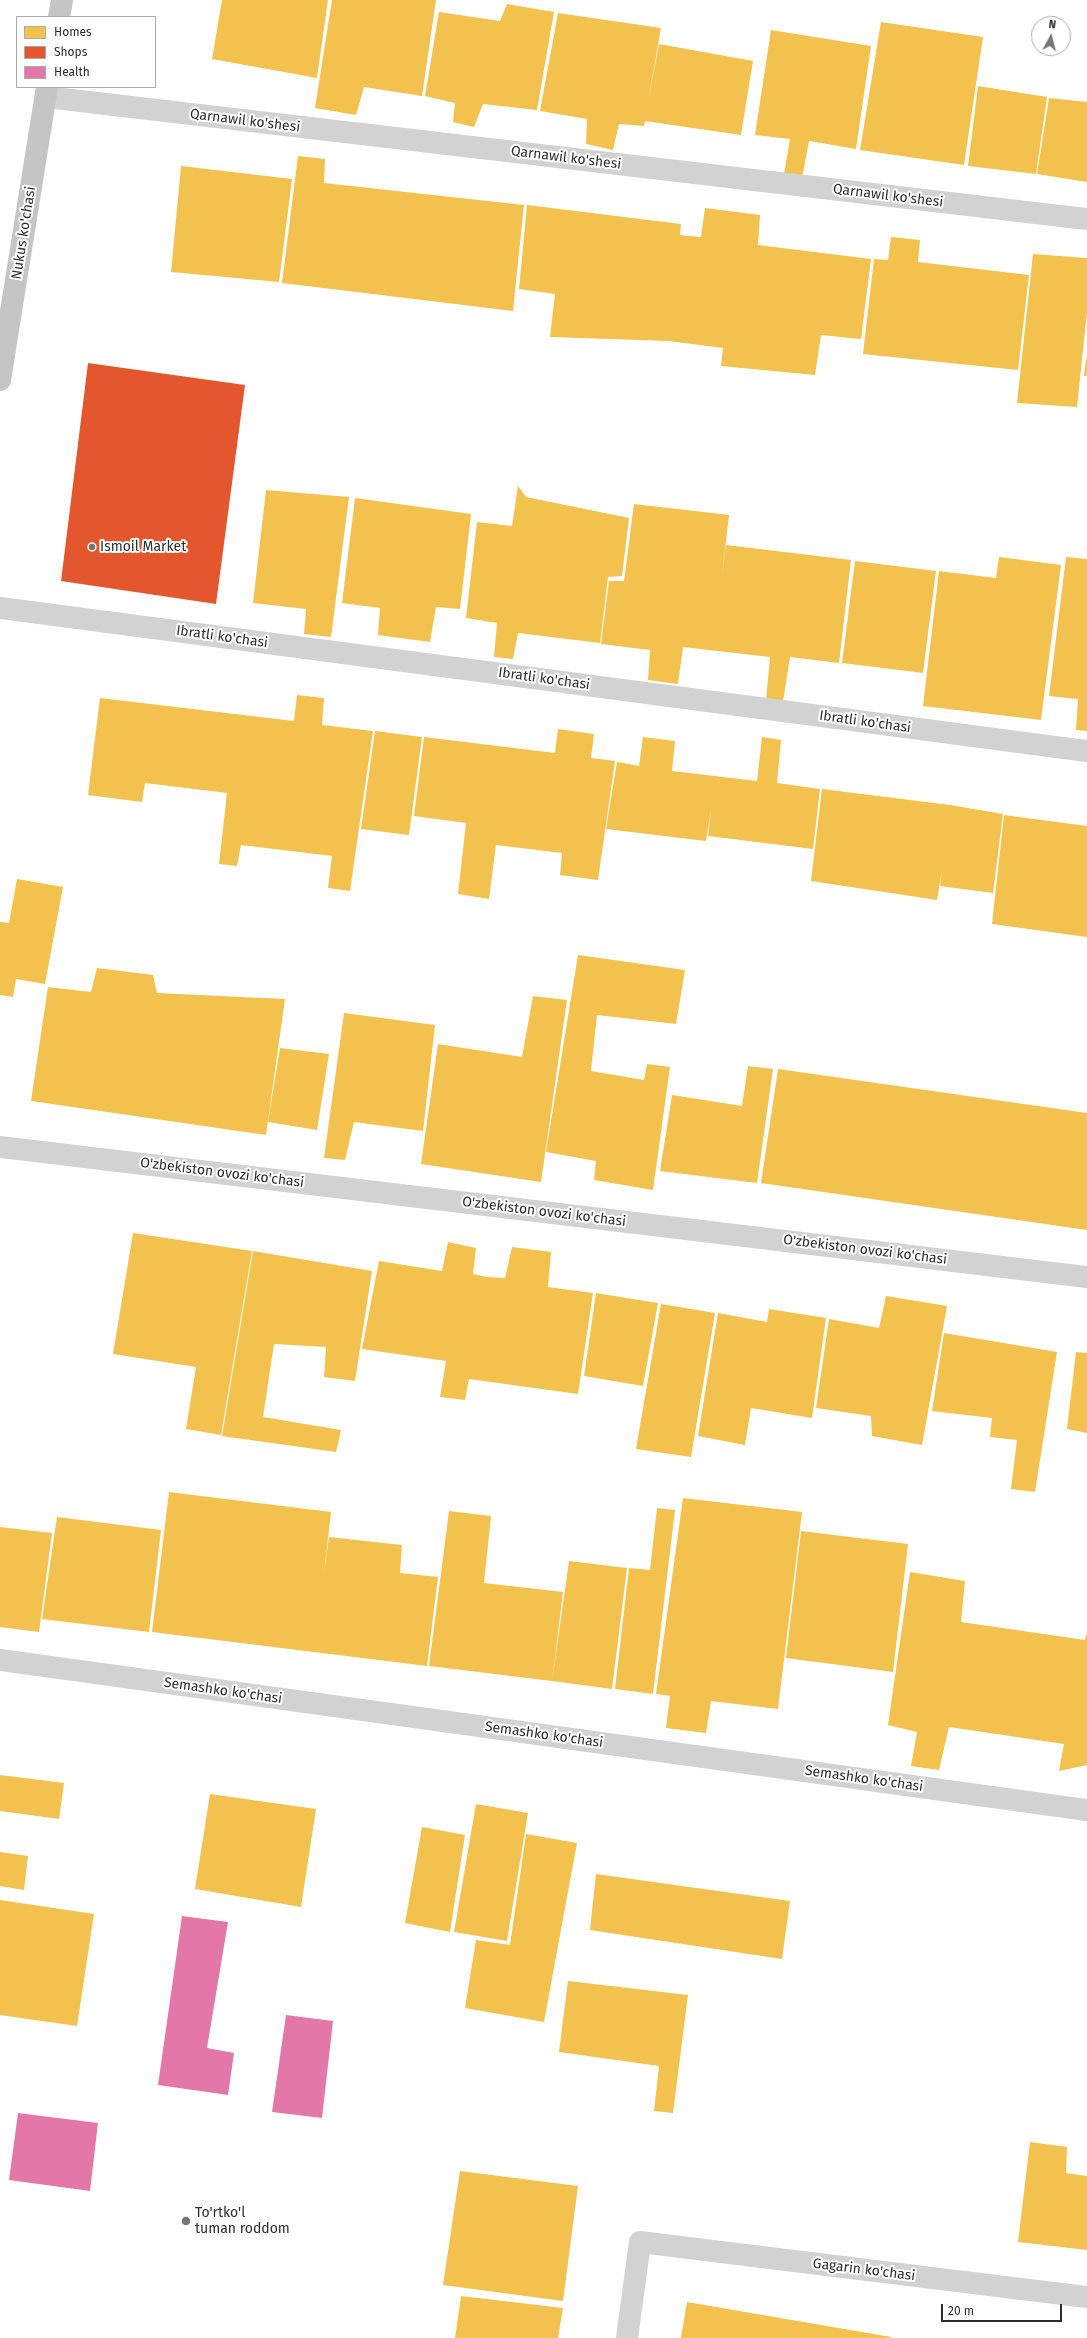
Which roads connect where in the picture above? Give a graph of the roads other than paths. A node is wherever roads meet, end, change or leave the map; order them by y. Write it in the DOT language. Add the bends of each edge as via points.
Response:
graph roads {
  1 [pos="62,0"];
  2 [pos="59,16"];
  3 [pos="47,92"];
  4 [pos="1087,219"];
  5 [pos="0,380"];
  6 [pos="0,608"];
  7 [pos="1087,751"];
  8 [pos="0,1147"];
  9 [pos="1087,1277"];
  10 [pos="0,1660"];
  11 [pos="1087,1810"];
  12 [pos="1087,2297"];
  13 [pos="627,2338"];
  1 -- 2 [label="main road"];
  3 -- 4 [label="street, Qarnawil ko'shesi"];
  3 -- 5 [label="main road, Nukus ko'chasi"];
  6 -- 7 [label="street, Ibratli ko'chasi"];
  8 -- 9 [label="street, O'zbekiston ovozi ko'chasi"];
  10 -- 11 [label="street, Semashko ko'chasi"];
  12 -- 13 [label="street, Gagarin ko'chasi" via="640,2242"];
}
